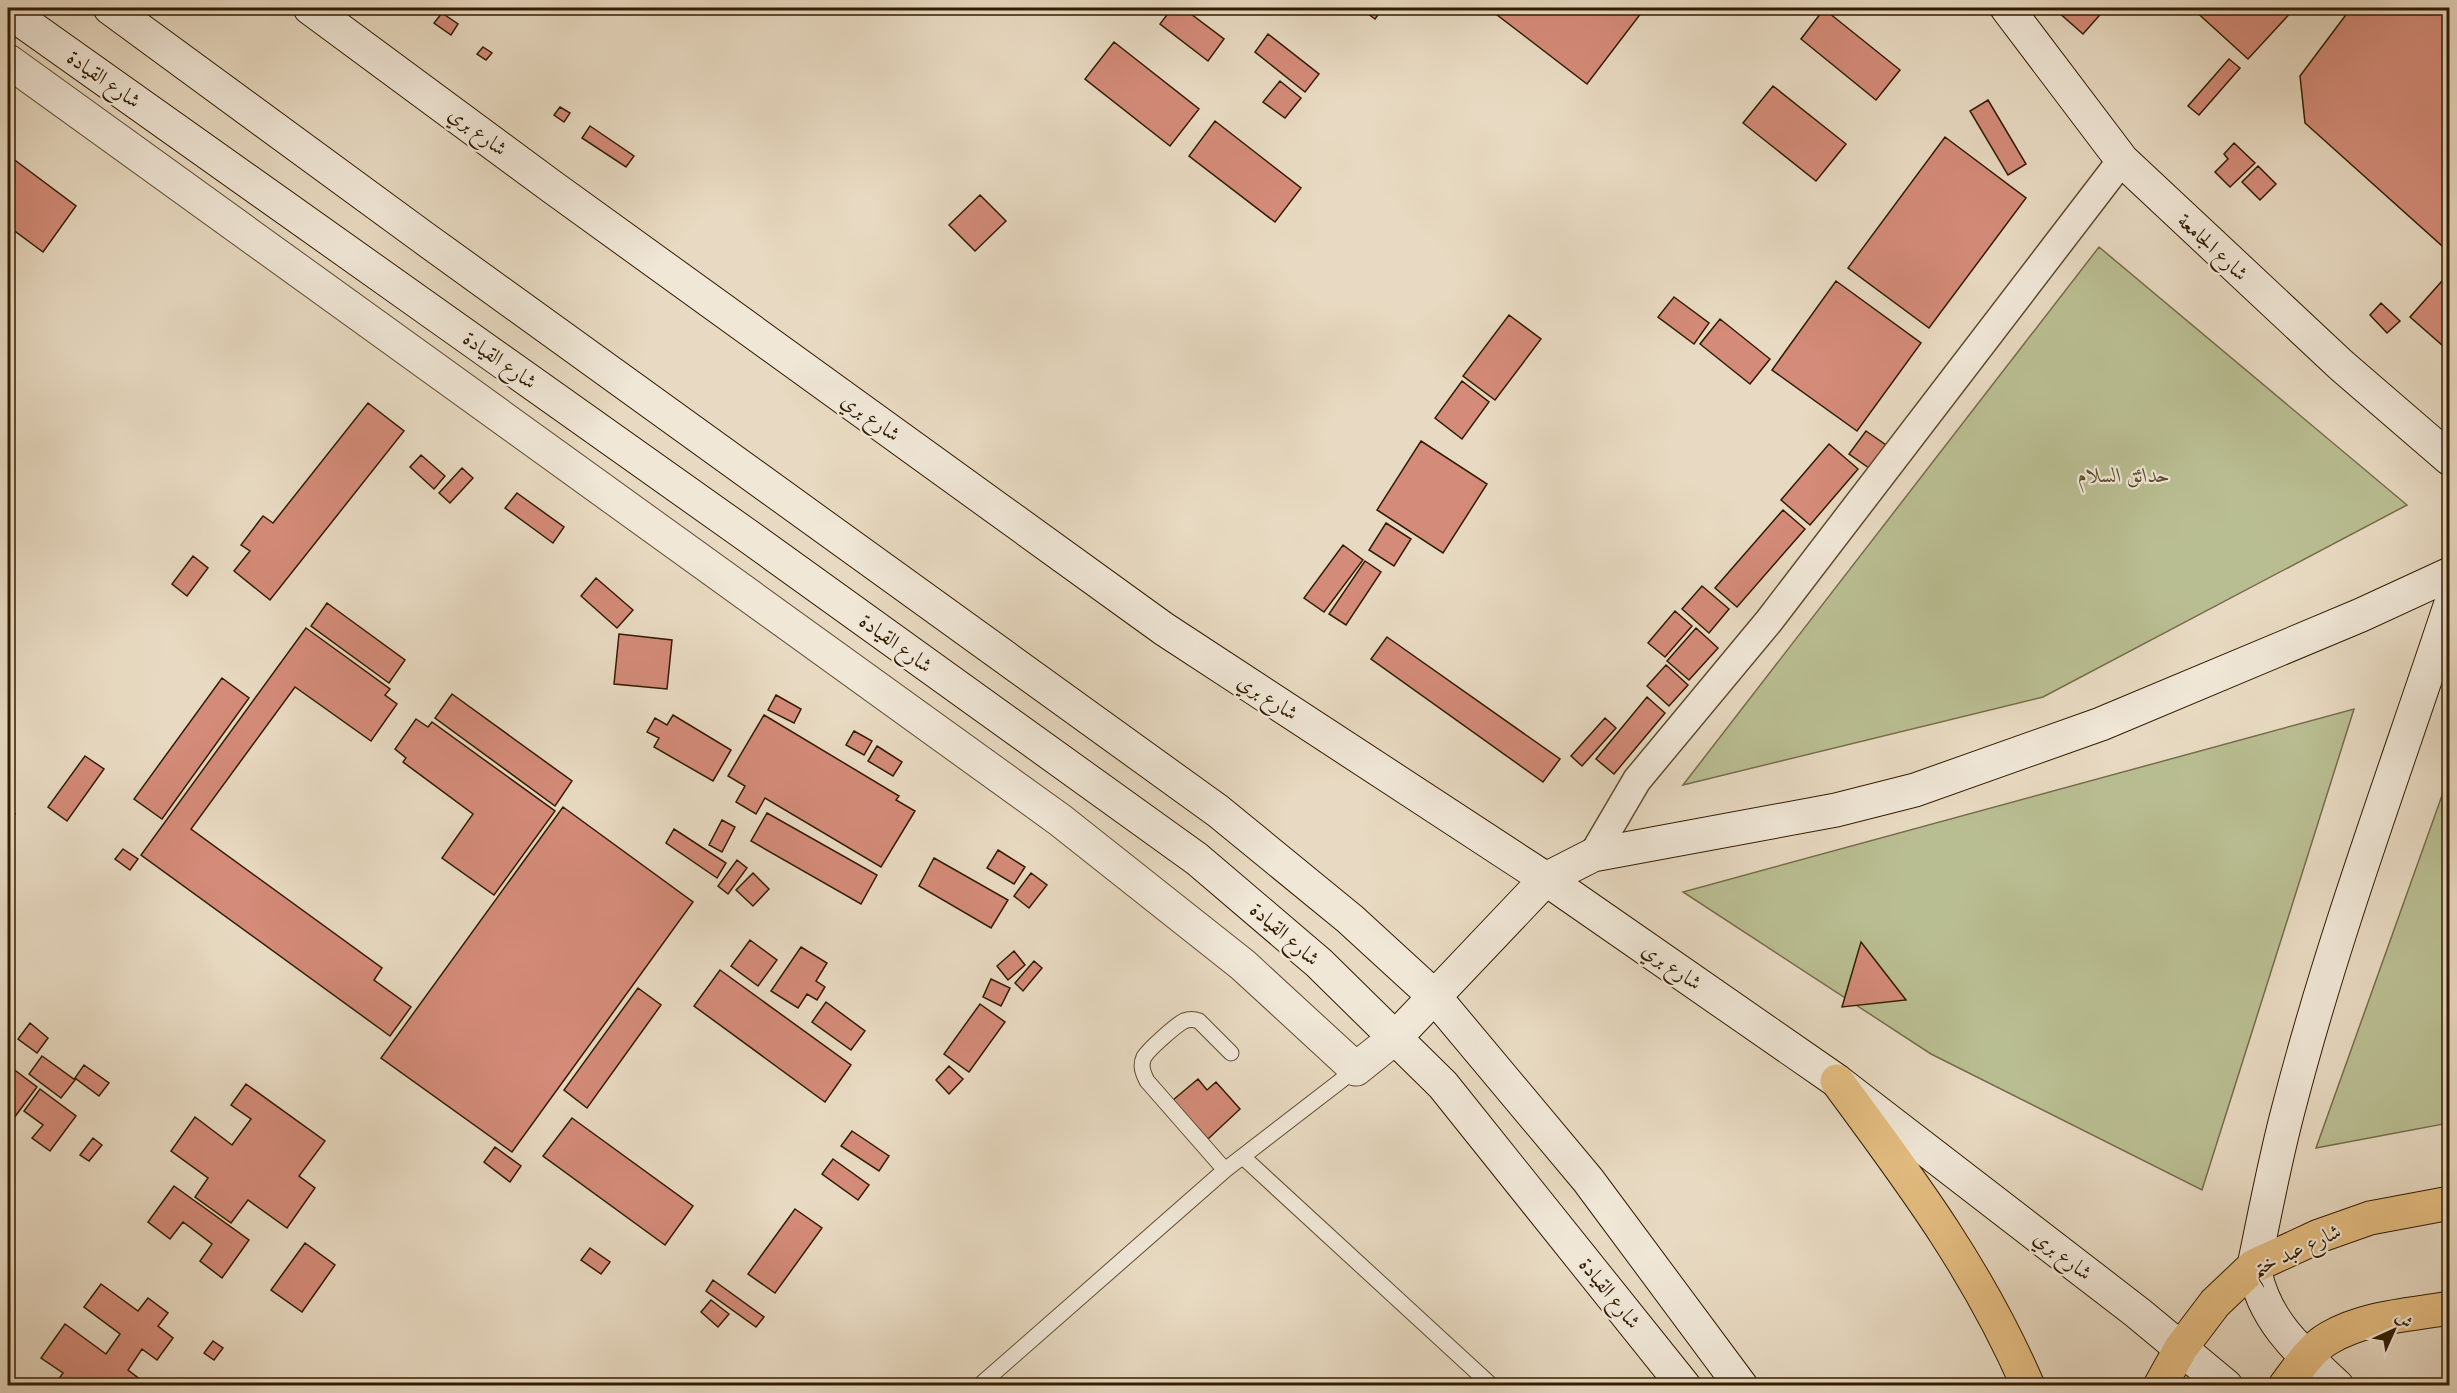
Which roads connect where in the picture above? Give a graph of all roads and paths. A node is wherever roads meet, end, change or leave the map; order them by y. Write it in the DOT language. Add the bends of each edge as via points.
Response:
graph roads {
  1 [pos="110,8"];
  2 [pos="310,8"];
  3 [pos="2007,8"];
  4 [pos="8,11"];
  5 [pos="8,61"];
  6 [pos="2122,160"];
  7 [pos="2450,459"];
  8 [pos="2450,574"];
  9 [pos="2450,606"];
  10 [pos="1593,855"];
  11 [pos="1546,879"];
  12 [pos="1434,996"];
  13 [pos="1396,1037"];
  14 [pos="1231,1053"];
  15 [pos="1356,1069"];
  16 [pos="1836,1081"];
  17 [pos="1243,1157"];
  18 [pos="1225,1170"];
  19 [pos="2450,1203"];
  20 [pos="2254,1266"];
  21 [pos="2450,1308"];
  22 [pos="2181,1348"];
  23 [pos="2307,1358"];
  24 [pos="979,1386"];
  25 [pos="1492,1386"];
  26 [pos="1684,1386"];
  27 [pos="1741,1386"];
  28 [pos="2028,1386"];
  29 [pos="2160,1386"];
  30 [pos="2226,1386"];
  31 [pos="2284,1386"];
  32 [pos="2337,1386"];
  1 -- 12 [label="main road" via="1218,811 1350,919"];
  2 -- 11 [label="main road, شارع بري" via="1164,629"];
  3 -- 6 [label="main road, شارع الجامعة"];
  4 -- 13 [label="main road, شارع القيادة" via="1197,859 1319,963"];
  5 -- 15 [label="main road, شارع القيادة" via="1060,820 1243,965"];
  6 -- 7 [label="main road, شارع الجامعة" via="2341,365"];
  6 -- 10 [label="street" via="1769,621 1638,780"];
  8 -- 10 [label="main road" via="2101,724 1915,790 1836,810"];
  9 -- 20 [label="main road" via="2343,921 2288,1108"];
  10 -- 11 [label="main road"];
  11 -- 12 [label="main road"];
  11 -- 16 [label="main road, شارع بري"];
  12 -- 13 [label="main road"];
  12 -- 27 [label="main road" via="1588,1180"];
  13 -- 15 [label="main road"];
  13 -- 26 [label="main road, شارع القيادة" via="1443,1085"];
  14 -- 18 [label="lane" via="1199,1021 1192,1019 1180,1024 1150,1051 1142,1065 1147,1081"];
  15 -- 17 [label="lane"];
  16 -- 22 [label="main road, شارع بري"];
  16 -- 28 [label="main road" via="1951,1239 1995,1314"];
  17 -- 18 [label="lane"];
  17 -- 25 [label="lane"];
  18 -- 24 [label="lane"];
  19 -- 20 [label="main road, شارع عبد ختم" via="2370,1218"];
  20 -- 22 [label="main road, شارع عبد ختم" via="2215,1303"];
  20 -- 23 [label="main road" via="2257,1288 2266,1307"];
  21 -- 23 [label="main road" via="2387,1317 2328,1338"];
  22 -- 29 [label="main road, شارع عبد ختم"];
  22 -- 30 [label="main road, شارع بري"];
  23 -- 31 [label="main road"];
  23 -- 32 [label="main road"];
}
